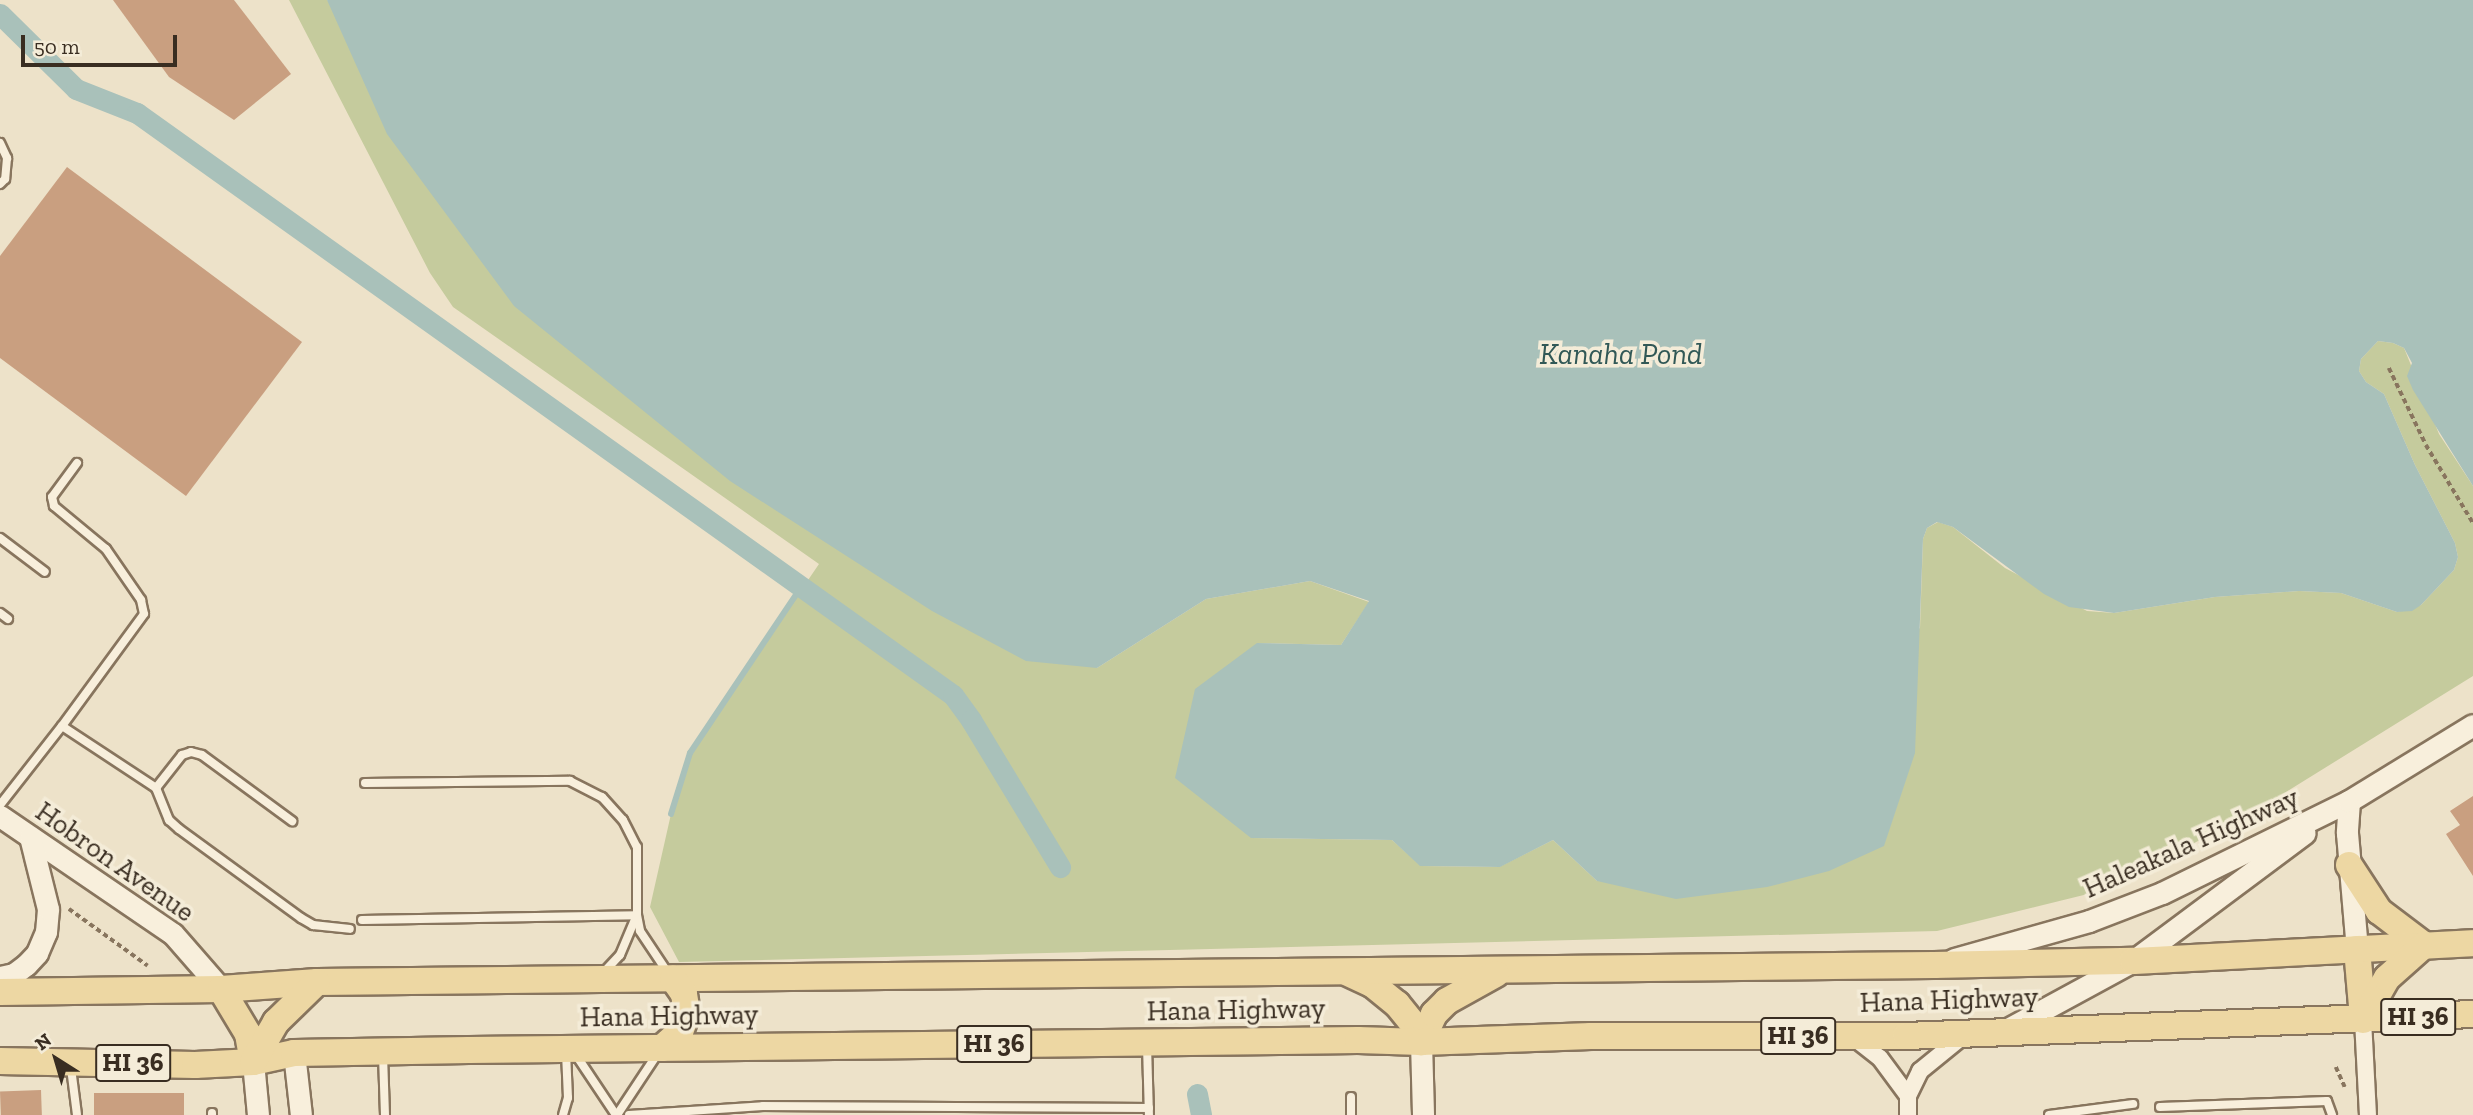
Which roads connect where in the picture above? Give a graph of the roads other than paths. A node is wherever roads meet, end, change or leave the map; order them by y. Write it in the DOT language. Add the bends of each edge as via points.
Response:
graph roads {
  1 [pos="0,143"];
  2 [pos="0,184"];
  3 [pos="77,463"];
  4 [pos="0,538"];
  5 [pos="45,572"];
  6 [pos="0,613"];
  7 [pos="8,620"];
  8 [pos="2473,725"];
  9 [pos="62,726"];
  10 [pos="365,783"];
  11 [pos="156,788"];
  12 [pos="2349,801"];
  13 [pos="0,805"];
  14 [pos="0,816"];
  15 [pos="292,821"];
  16 [pos="30,837"];
  17 [pos="2349,865"];
  18 [pos="637,915"];
  19 [pos="362,920"];
  20 [pos="350,929"];
  21 [pos="2473,943"];
  22 [pos="2424,945"];
  23 [pos="2357,950"];
  24 [pos="2133,961"];
  25 [pos="1934,965"];
  26 [pos="1515,970"];
  27 [pos="1343,971"];
  28 [pos="0,977"];
  29 [pos="673,978"];
  30 [pos="594,979"];
  31 [pos="317,982"];
  32 [pos="221,989"];
  33 [pos="0,992"];
  34 [pos="2473,1014"];
  35 [pos="2363,1020"];
  36 [pos="276,1022"];
  37 [pos="2006,1030"];
  38 [pos="1968,1032"];
  39 [pos="1852,1036"];
  40 [pos="1147,1042"];
  41 [pos="1421,1042"];
  42 [pos="662,1048"];
  43 [pos="570,1049"];
  44 [pos="383,1051"];
  45 [pos="295,1053"];
  46 [pos="0,1061"];
  47 [pos="69,1062"];
  48 [pos="253,1062"];
  49 [pos="1908,1096"];
  50 [pos="1351,1097"];
  51 [pos="2133,1104"];
  52 [pos="2160,1107"];
  53 [pos="944,1112"];
  54 [pos="1149,1112"];
  55 [pos="645,1114"];
  56 [pos="77,1115"];
  57 [pos="258,1115"];
  58 [pos="302,1115"];
  59 [pos="386,1115"];
  60 [pos="564,1115"];
  61 [pos="616,1115"];
  62 [pos="629,1115"];
  63 [pos="1351,1115"];
  64 [pos="1423,1115"];
  65 [pos="1908,1115"];
  66 [pos="2049,1115"];
  67 [pos="2332,1115"];
  68 [pos="2368,1115"];
  1 -- 2 [label="lane" via="7,158 5,179"];
  3 -- 9 [label="lane" via="52,497 54,506 106,549 141,600 144,614"];
  4 -- 5 [label="lane"];
  6 -- 7 [label="lane"];
  8 -- 12 [label="street, Haleakala Highway"];
  9 -- 11 [label="lane"];
  9 -- 13 [label="lane"];
  10 -- 18 [label="lane" via="570,781 602,797 624,820 637,847"];
  11 -- 15 [label="lane" via="182,755 191,752 202,755"];
  11 -- 20 [label="lane" via="169,820 179,829 301,918 313,925"];
  12 -- 17 [label="street"];
  12 -- 24 [label="street, Haleakala Highway"];
  12 -- 25 [label="street, Haleakala Highway" via="2162,893 2089,921"];
  14 -- 16 [label="street, Hobron Avenue"];
  16 -- 28 [label="street" via="48,909 46,932 32,959 13,974"];
  16 -- 32 [label="street, Hobron Avenue" via="173,934"];
  17 -- 22 [label="main road" via="2379,911"];
  17 -- 23 [label="street"];
  18 -- 19 [label="lane"];
  18 -- 29 [label="lane" via="649,948"];
  18 -- 30 [label="lane" via="620,955"];
  21 -- 22 [label="main road, Hana Highway"];
  22 -- 23 [label="main road, Hana Highway"];
  22 -- 35 [label="main road" via="2387,978"];
  23 -- 24 [label="main road, Hana Highway"];
  23 -- 35 [label="main road"];
  24 -- 25 [label="main road, Hana Highway"];
  24 -- 37 [label="street, Haleakala Highway"];
  25 -- 26 [label="main road, Hana Highway"];
  26 -- 27 [label="main road, Hana Highway"];
  26 -- 41 [label="main road" via="1479,981 1450,999 1434,1014"];
  27 -- 29 [label="main road, Hana Highway"];
  27 -- 41 [label="main road" via="1391,999 1417,1029"];
  29 -- 30 [label="main road, Hana Highway"];
  29 -- 42 [label="main road" via="684,994 686,1018 677,1035"];
  30 -- 31 [label="main road, Hana Highway"];
  31 -- 32 [label="main road, Hana Highway"];
  31 -- 36 [label="main road"];
  32 -- 33 [label="main road, Hana Highway"];
  32 -- 36 [label="main road" via="263,1008"];
  32 -- 48 [label="main road" via="247,1034"];
  34 -- 35 [label="main road, Hana Highway / HI 36"];
  35 -- 37 [label="main road, Hana Highway / HI 36"];
  35 -- 68 [label="street"];
  36 -- 45 [label="main road"];
  36 -- 48 [label="main road"];
  37 -- 38 [label="main road, Hana Highway / HI 36"];
  38 -- 39 [label="main road, Hana Highway / HI 36"];
  38 -- 49 [label="street" via="1920,1071"];
  39 -- 41 [label="main road, Hana Highway / HI 36" via="1591,1036"];
  39 -- 49 [label="street" via="1880,1058"];
  40 -- 41 [label="main road, Hana Highway / HI 36"];
  40 -- 42 [label="main road, Hana Highway / HI 36"];
  40 -- 54 [label="lane"];
  41 -- 64 [label="street"];
  42 -- 43 [label="main road, Hana Highway / HI 36"];
  42 -- 61 [label="lane"];
  43 -- 44 [label="main road, Hana Highway / HI 36"];
  43 -- 60 [label="lane"];
  43 -- 61 [label="lane"];
  44 -- 45 [label="main road, Hana Highway / HI 36"];
  44 -- 59 [label="lane"];
  45 -- 48 [label="main road, Hana Highway / HI 36"];
  45 -- 58 [label="street"];
  46 -- 47 [label="main road, Hana Highway / HI 36"];
  47 -- 48 [label="main road, Hana Highway / HI 36"];
  47 -- 56 [label="lane"];
  48 -- 57 [label="street"];
  49 -- 65 [label="street"];
  50 -- 63 [label="lane"];
  51 -- 66 [label="lane"];
  52 -- 67 [label="lane" via="2328,1101"];
  53 -- 54 [label="lane"];
  53 -- 55 [label="lane" via="763,1106"];
  55 -- 62 [label="lane"];
}
